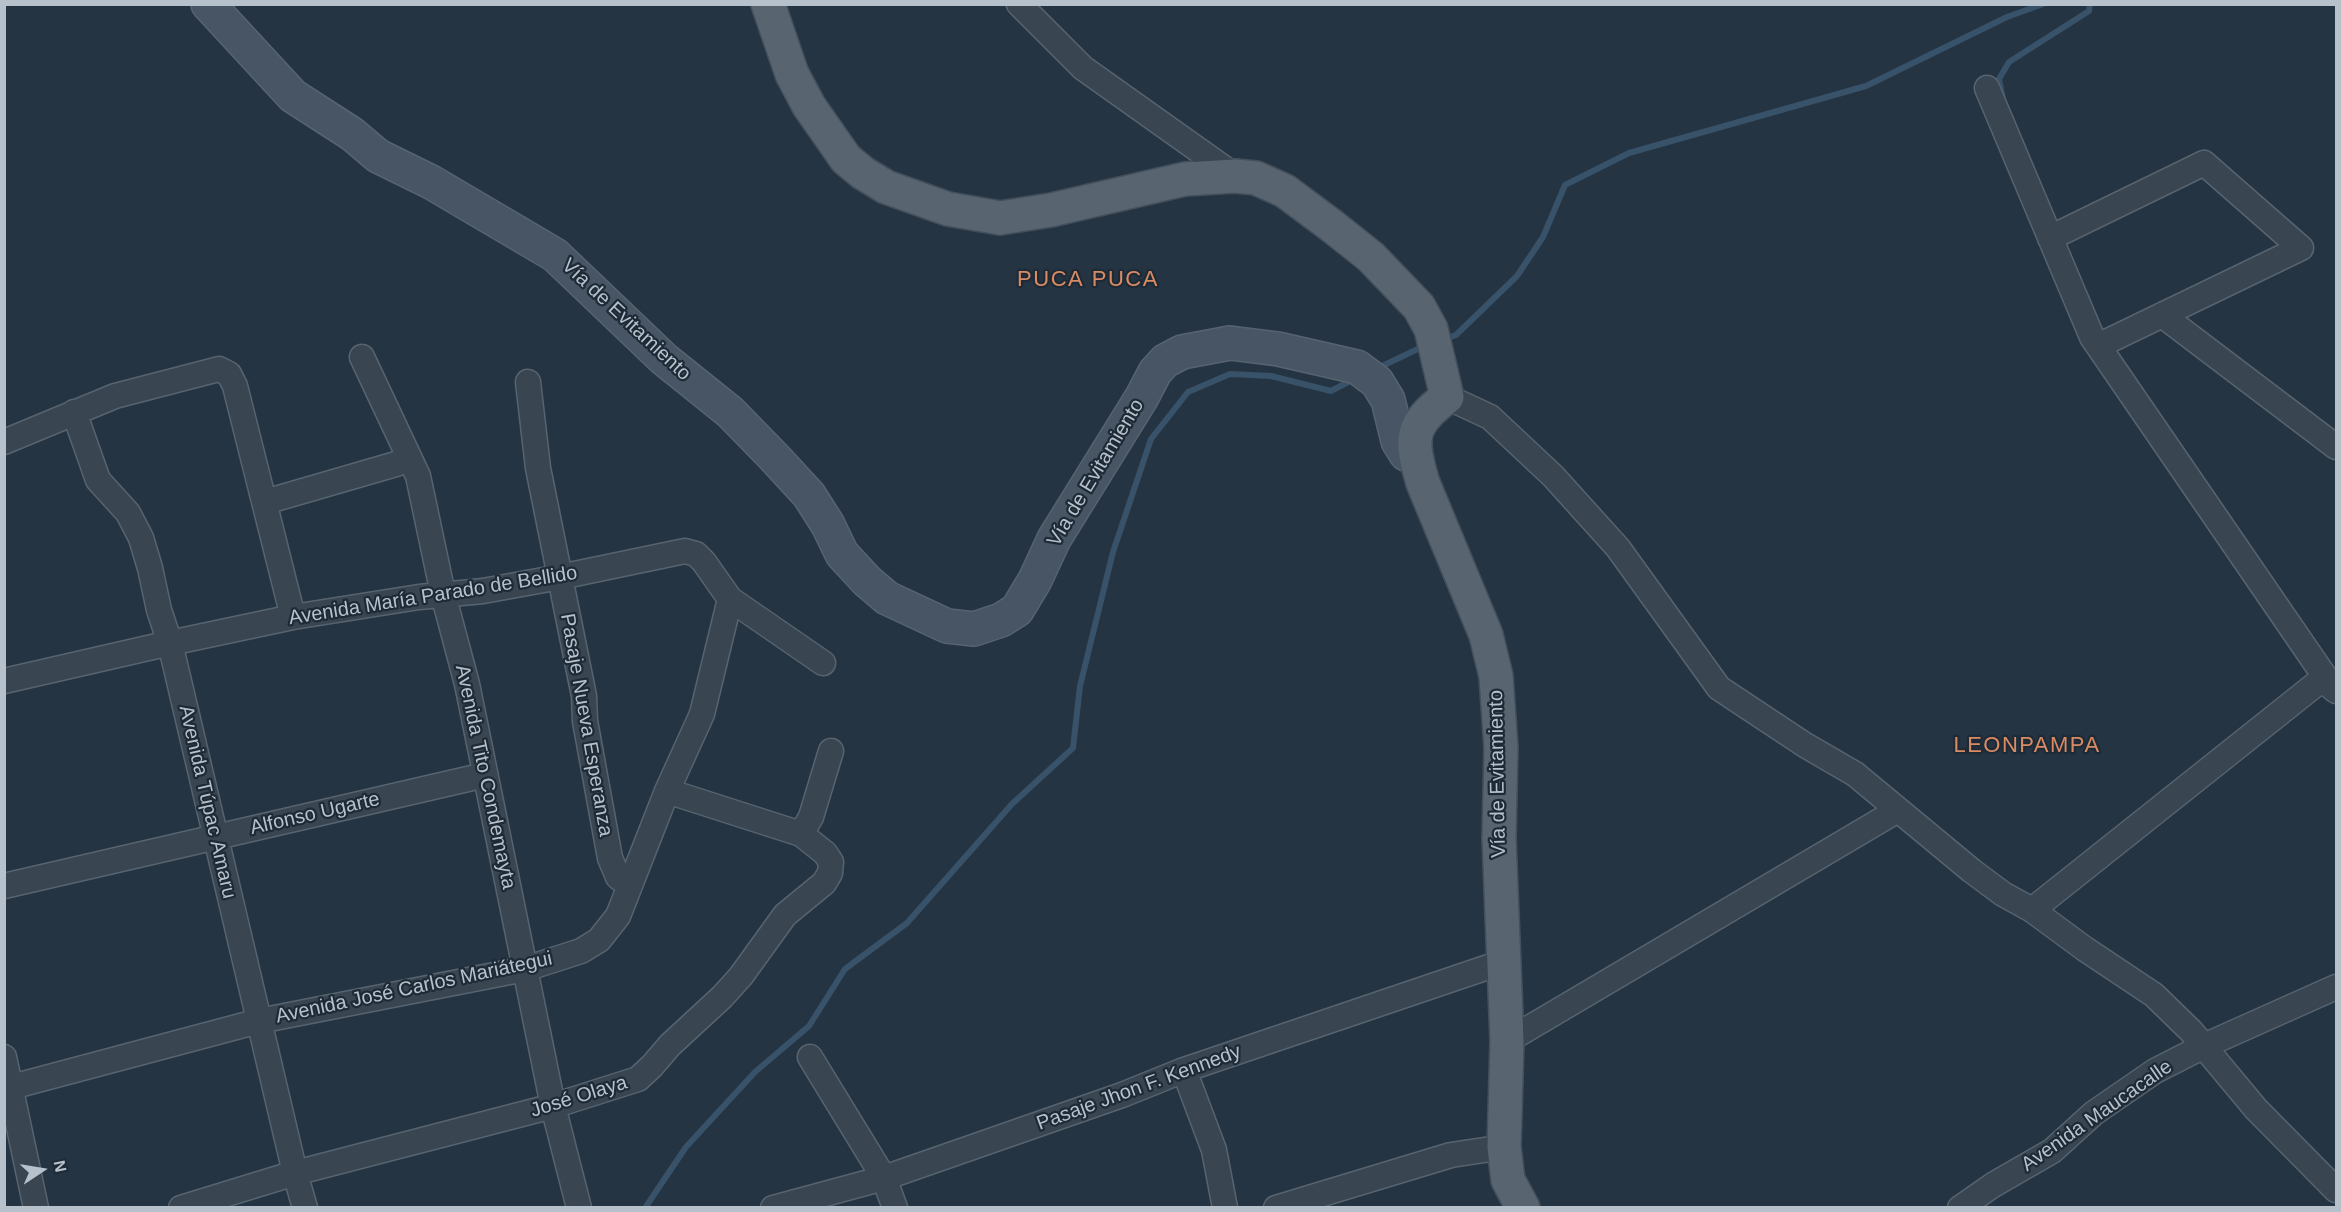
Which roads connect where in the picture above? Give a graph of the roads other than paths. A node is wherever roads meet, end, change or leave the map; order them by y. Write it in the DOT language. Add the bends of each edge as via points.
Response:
graph roads {
  1 [pos="208,4"];
  2 [pos="768,4"];
  3 [pos="1019,4"];
  4 [pos="1987,88"];
  5 [pos="1235,176"];
  6 [pos="2050,238"];
  7 [pos="2162,315"];
  8 [pos="2098,346"];
  9 [pos="362,357"];
  10 [pos="528,382"];
  11 [pos="1447,397"];
  12 [pos="74,412"];
  13 [pos="4,442"];
  14 [pos="2337,447"];
  15 [pos="409,458"];
  16 [pos="1415,458"];
  17 [pos="265,502"];
  18 [pos="560,577"];
  19 [pos="443,594"];
  20 [pos="730,599"];
  21 [pos="292,618"];
  22 [pos="170,643"];
  23 [pos="823,663"];
  24 [pos="4,681"];
  25 [pos="2333,688"];
  26 [pos="831,751"];
  27 [pos="485,775"];
  28 [pos="667,792"];
  29 [pos="1898,810"];
  30 [pos="801,834"];
  31 [pos="214,838"];
  32 [pos="629,885"];
  33 [pos="4,886"];
  34 [pos="2032,910"];
  35 [pos="1503,962"];
  36 [pos="525,969"];
  37 [pos="2337,987"];
  38 [pos="259,1021"];
  39 [pos="1507,1041"];
  40 [pos="2204,1046"];
  41 [pos="4,1057"];
  42 [pos="810,1057"];
  43 [pos="1184,1070"];
  44 [pos="8,1088"];
  45 [pos="553,1106"];
  46 [pos="1504,1147"];
  47 [pos="295,1173"];
  48 [pos="884,1178"];
  49 [pos="2337,1190"];
  50 [pos="1518,1206"];
  51 [pos="36,1208"];
  52 [pos="181,1208"];
  53 [pos="305,1208"];
  54 [pos="579,1208"];
  55 [pos="772,1208"];
  56 [pos="895,1208"];
  57 [pos="1225,1208"];
  58 [pos="1276,1208"];
  59 [pos="1960,1208"];
  1 -- 16 [label="main road, Vía de Evitamiento" via="293,96 378,156 431,182 555,255 664,358 730,412 773,456 809,495 842,554 867,581 887,598 946,626 974,629 1017,610 1053,539 1155,372 1182,352 1230,343 1278,349 1367,375 1388,400 1398,441 1406,454"];
  2 -- 5 [label="main road" via="792,74 846,159 886,187 913,198 1000,218 1185,179"];
  3 -- 5 [label="street" via="1083,68"];
  4 -- 6 [label="street"];
  5 -- 11 [label="main road" via="1256,178 1285,191 1371,257 1404,291 1419,307 1434,344"];
  6 -- 7 [label="street" via="2204,164 2301,248"];
  6 -- 8 [label="street"];
  7 -- 8 [label="street"];
  7 -- 14 [label="street"];
  8 -- 25 [label="street"];
  9 -- 15 [label="street, Avenida Tito Condemayta"];
  10 -- 18 [label="street, Pasaje Nueva Esperanza" via="538,468"];
  11 -- 16 [label="main road" via="1424,415 1418,426"];
  11 -- 29 [label="street" via="1490,417 1553,476 1618,548 1719,687 1855,774"];
  12 -- 13 [label="street"];
  12 -- 17 [label="street" via="115,396 219,369 229,374 235,386"];
  12 -- 22 [label="street, Avenida Túpac Amaru" via="99,480 128,513 141,538"];
  15 -- 17 [label="street"];
  15 -- 19 [label="street, Avenida Tito Condemayta" via="426,508"];
  16 -- 35 [label="main road, Vía de Evitamiento" via="1486,635 1496,676 1501,748"];
  17 -- 21 [label="street"];
  18 -- 19 [label="street, Avenida María Parado de Bellido"];
  18 -- 20 [label="street, Avenida María Parado de Bellido" via="685,551 704,562"];
  18 -- 32 [label="street, Pasaje Nueva Esperanza" via="610,858 618,877"];
  19 -- 21 [label="street, Avenida María Parado de Bellido"];
  19 -- 27 [label="street, Avenida Tito Condemayta" via="467,684"];
  20 -- 23 [label="street, Avenida María Parado de Bellido"];
  20 -- 28 [label="street, Avenida José Carlos Mariátegui" via="702,714"];
  21 -- 22 [label="street, Avenida María Parado de Bellido"];
  22 -- 24 [label="street, Avenida María Parado de Bellido"];
  22 -- 31 [label="street, Avenida Túpac Amaru"];
  25 -- 34 [label="street" via="2324,681 2316,684"];
  26 -- 30 [label="street" via="811,817"];
  27 -- 31 [label="street, Alfonso Ugarte"];
  27 -- 36 [label="street, Avenida Tito Condemayta"];
  28 -- 30 [label="street"];
  28 -- 32 [label="street, Avenida José Carlos Mariátegui"];
  29 -- 34 [label="street" via="1972,871"];
  29 -- 39 [label="street"];
  30 -- 45 [label="street, José Olaya" via="825,853 831,862 830,873 824,883 785,915 722,997 638,1079"];
  31 -- 33 [label="street, Alfonso Ugarte"];
  31 -- 38 [label="street, Avenida Túpac Amaru"];
  32 -- 36 [label="street, Avenida José Carlos Mariátegui" via="618,916 599,940 581,951"];
  34 -- 40 [label="street" via="2154,995"];
  35 -- 39 [label="main road, Vía de Evitamiento"];
  35 -- 43 [label="street, Pasaje Jhon F. Kennedy"];
  36 -- 38 [label="street, Avenida José Carlos Mariátegui"];
  36 -- 45 [label="street, Avenida Tito Condemayta"];
  37 -- 40 [label="street, Avenida Maucacalle"];
  38 -- 44 [label="street, Avenida José Carlos Mariátegui"];
  38 -- 47 [label="street, Avenida Túpac Amaru"];
  39 -- 46 [label="main road, Vía de Evitamiento"];
  40 -- 49 [label="street" via="2256,1109"];
  40 -- 59 [label="street, Avenida Maucacalle" via="2155,1071 2094,1113 2052,1151"];
  41 -- 44 [label="street"];
  42 -- 48 [label="street"];
  43 -- 48 [label="street, Pasaje Jhon F. Kennedy"];
  43 -- 57 [label="street" via="1214,1150"];
  44 -- 51 [label="street"];
  45 -- 47 [label="street, José Olaya"];
  45 -- 54 [label="street, Avenida Tito Condemayta"];
  46 -- 50 [label="main road, Vía de Evitamiento" via="1508,1180"];
  46 -- 58 [label="street" via="1451,1155"];
  47 -- 52 [label="street, José Olaya"];
  47 -- 53 [label="street, Avenida Túpac Amaru"];
  48 -- 55 [label="street, Pasaje Jhon F. Kennedy"];
  48 -- 56 [label="street"];
}
